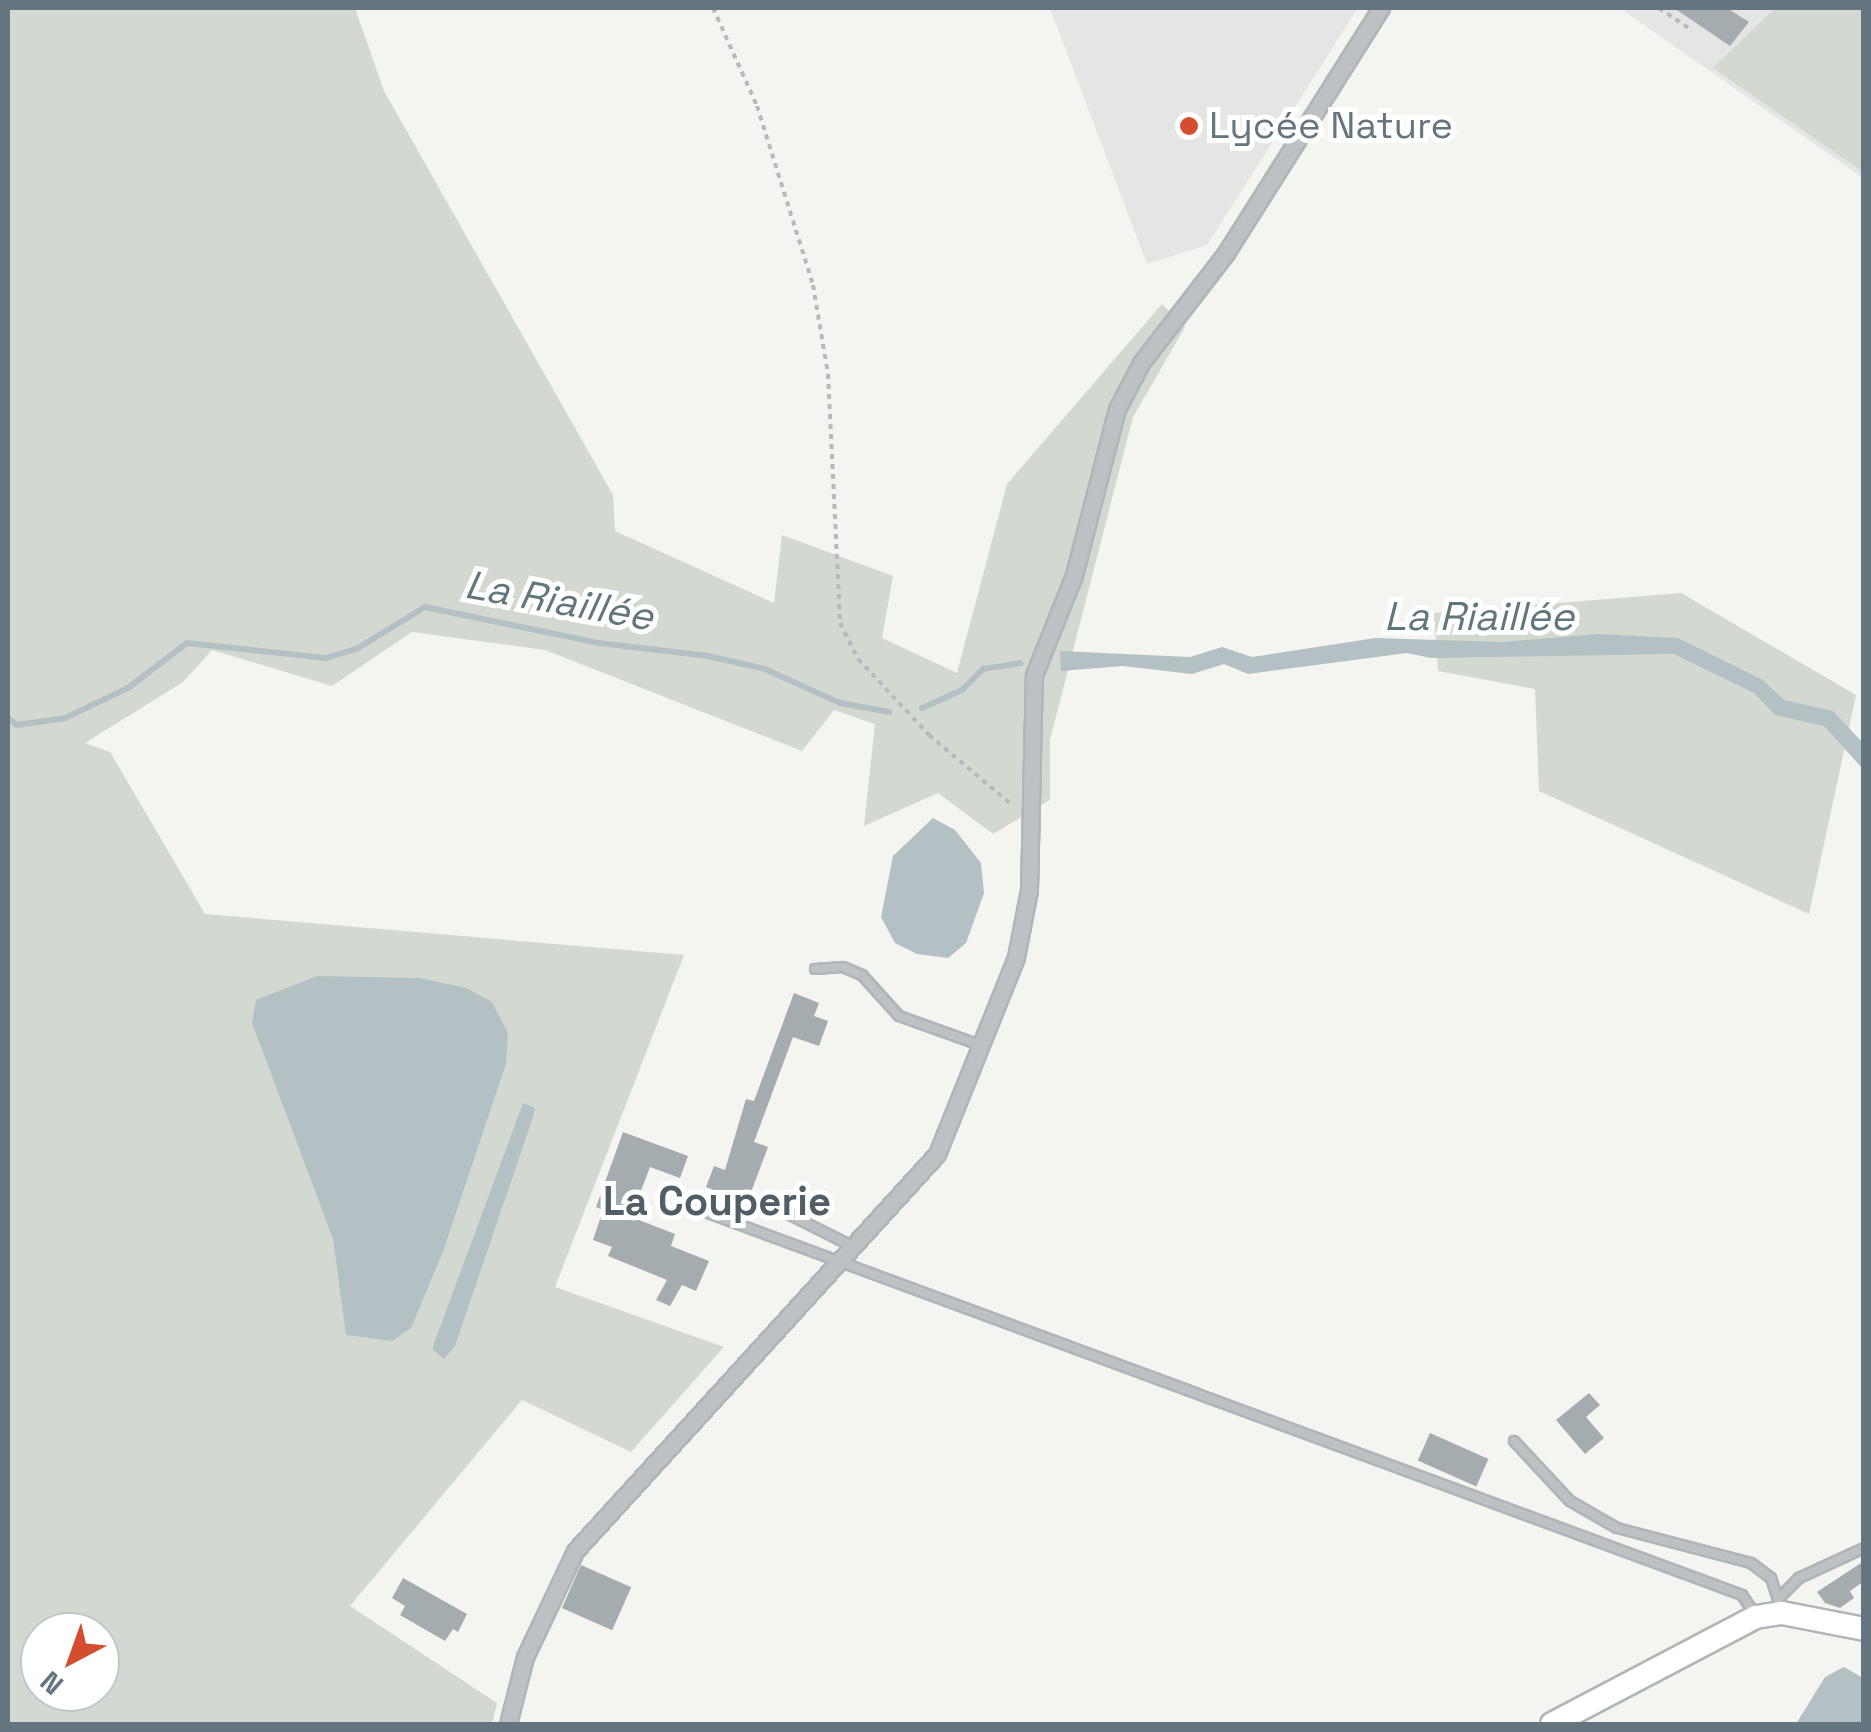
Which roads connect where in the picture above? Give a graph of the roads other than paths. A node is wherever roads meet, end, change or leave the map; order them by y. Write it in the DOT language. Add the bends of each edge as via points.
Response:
graph roads {
  1 [pos="1381,8"];
  2 [pos="815,969"];
  3 [pos="983,1046"];
  4 [pos="697,1209"];
  5 [pos="778,1209"];
  6 [pos="852,1246"];
  7 [pos="836,1264"];
  8 [pos="1514,1441"];
  9 [pos="1864,1548"];
  10 [pos="1780,1606"];
  11 [pos="1756,1617"];
  12 [pos="1864,1629"];
  13 [pos="508,1724"];
  14 [pos="1552,1724"];
  1 -- 3 [label="street" via="1226,254 1181,304 1117,409 1074,575 1034,675 1029,890 1016,957"];
  2 -- 3 [label="lane" via="842,967 862,976 899,1016"];
  3 -- 6 [label="street" via="937,1154"];
  4 -- 7 [label="lane"];
  5 -- 6 [label="lane"];
  6 -- 7 [label="street"];
  7 -- 11 [label="lane" via="1742,1595"];
  7 -- 13 [label="street" via="575,1551 525,1657"];
  8 -- 10 [label="lane" via="1586,1510 1682,1550 1751,1563 1771,1578"];
  9 -- 10 [label="lane" via="1799,1578"];
  10 -- 11 [label="street"];
  10 -- 12 [label="street"];
  11 -- 14 [label="street"];
}
